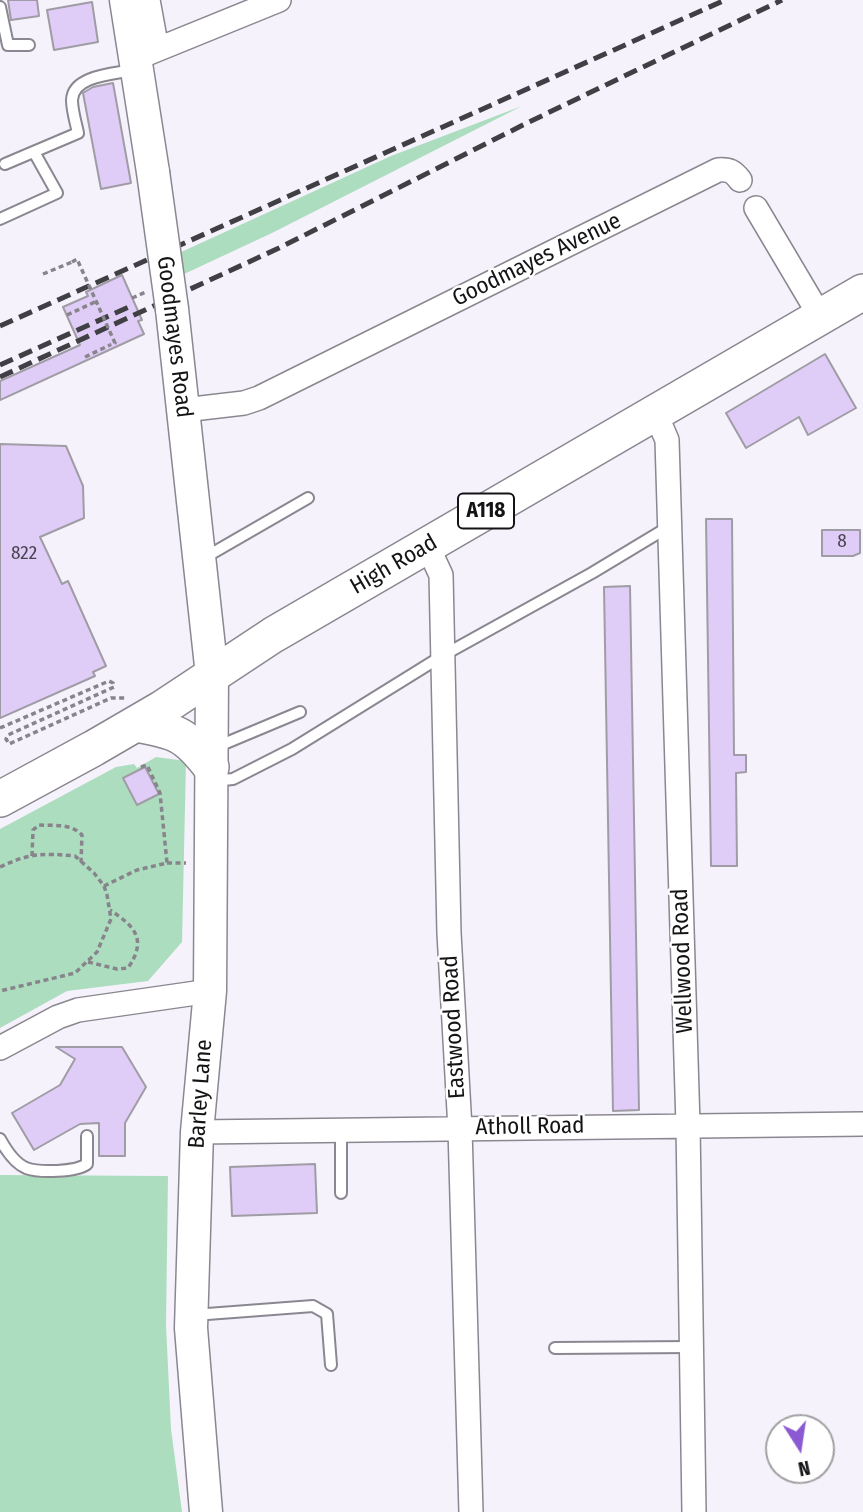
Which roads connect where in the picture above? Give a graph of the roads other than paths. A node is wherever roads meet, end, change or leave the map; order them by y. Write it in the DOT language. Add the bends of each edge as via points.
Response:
graph roads {
  1 [pos="126,0"];
  2 [pos="148,0"];
  3 [pos="268,2"];
  4 [pos="0,7"];
  5 [pos="29,46"];
  6 [pos="142,59"];
  7 [pos="34,152"];
  8 [pos="5,164"];
  9 [pos="0,219"];
  10 [pos="863,292"];
  11 [pos="820,316"];
  12 [pos="184,410"];
  13 [pos="655,412"];
  14 [pos="308,498"];
  15 [pos="670,526"];
  16 [pos="427,545"];
  17 [pos="200,560"];
  18 [pos="442,656"];
  19 [pos="212,675"];
  20 [pos="135,711"];
  21 [pos="300,712"];
  22 [pos="212,766"];
  23 [pos="0,799"];
  24 [pos="210,990"];
  25 [pos="0,1048"];
  26 [pos="863,1124"];
  27 [pos="688,1125"];
  28 [pos="460,1129"];
  29 [pos="341,1130"];
  30 [pos="197,1132"];
  31 [pos="87,1136"];
  32 [pos="0,1139"];
  33 [pos="341,1193"];
  34 [pos="191,1315"];
  35 [pos="691,1347"];
  36 [pos="555,1348"];
  37 [pos="331,1365"];
  38 [pos="206,1512"];
  39 [pos="471,1512"];
  40 [pos="694,1512"];
  1 -- 6 [label="main road, Goodmayes Road"];
  2 -- 6 [label="street"];
  3 -- 6 [label="street"];
  4 -- 5 [label="lane" via="8,45"];
  6 -- 7 [label="lane" via="84,81 72,97 78,133"];
  6 -- 12 [label="main road, Goodmayes Road, bridge"];
  7 -- 8 [label="lane"];
  7 -- 9 [label="lane" via="57,193"];
  10 -- 11 [label="main road, High Road / A118"];
  11 -- 12 [label="street, Goodmayes Avenue" via="735,173 718,170 259,398"];
  11 -- 13 [label="main road, High Road / A118"];
  12 -- 17 [label="main road, Goodmayes Road"];
  13 -- 15 [label="street, Wellwood Road" via="667,440"];
  13 -- 16 [label="main road, High Road / A118"];
  14 -- 17 [label="lane"];
  15 -- 18 [label="lane"];
  15 -- 27 [label="street, Wellwood Road"];
  16 -- 18 [label="street, Eastwood Road" via="440,575"];
  16 -- 19 [label="main road, High Road / A118"];
  17 -- 19 [label="main road, Goodmayes Road"];
  18 -- 22 [label="lane" via="246,774 233,779"];
  18 -- 28 [label="street, Eastwood Road"];
  19 -- 20 [label="main road, High Road / A118"];
  19 -- 22 [label="main road, Barley Lane"];
  20 -- 22 [label="main road" via="182,736"];
  20 -- 23 [label="main road, High Road / A118"];
  21 -- 22 [label="lane"];
  22 -- 24 [label="main road, Barley Lane"];
  24 -- 25 [label="street" via="78,1010"];
  24 -- 30 [label="main road, Barley Lane"];
  26 -- 27 [label="street, Atholl Road"];
  27 -- 28 [label="street, Atholl Road"];
  27 -- 35 [label="street, Wellwood Road"];
  28 -- 29 [label="street, Atholl Road"];
  28 -- 39 [label="street, Eastwood Road"];
  29 -- 30 [label="street, Atholl Road"];
  29 -- 33 [label="lane"];
  30 -- 34 [label="main road, Barley Lane"];
  31 -- 32 [label="lane" via="87,1164 54,1170 26,1168 9,1155"];
  34 -- 37 [label="lane" via="313,1306 327,1314"];
  34 -- 38 [label="main road, Barley Lane"];
  35 -- 36 [label="lane"];
  35 -- 40 [label="street, Wellwood Road"];
}
